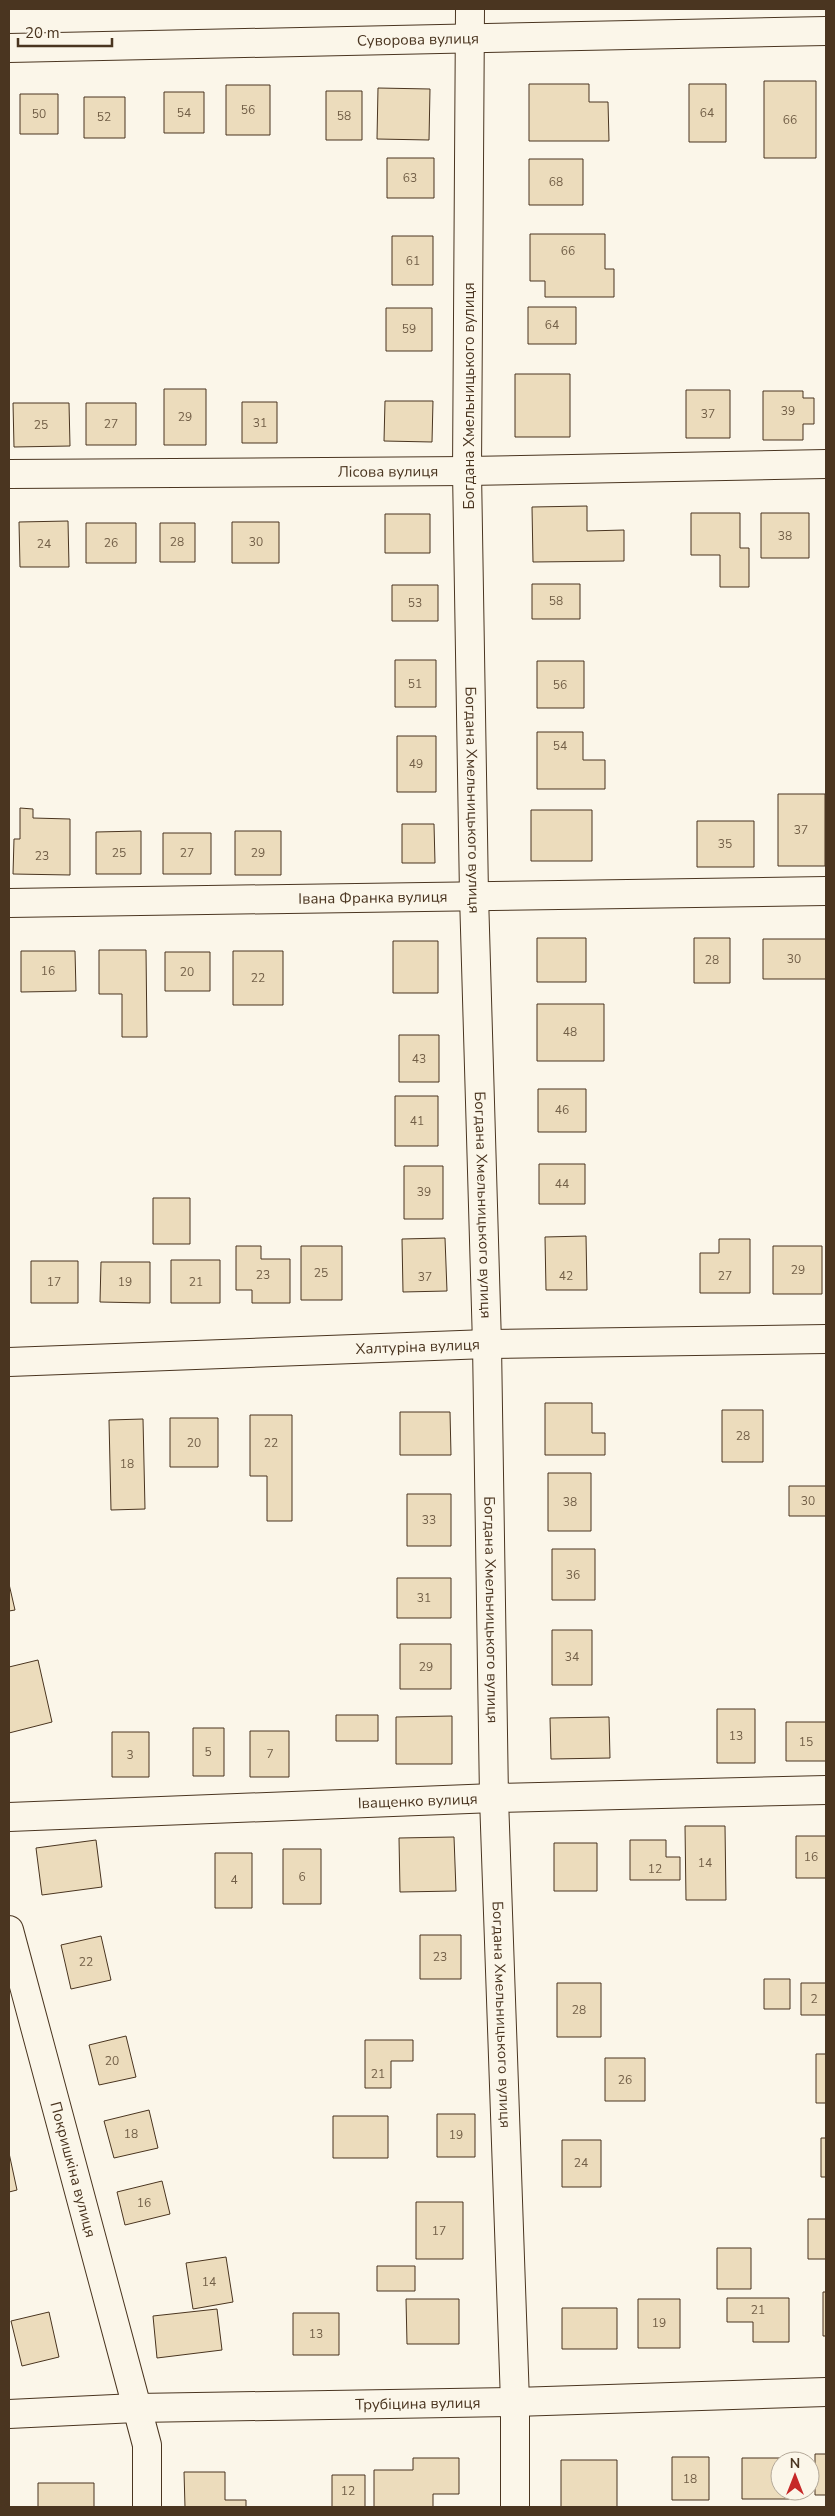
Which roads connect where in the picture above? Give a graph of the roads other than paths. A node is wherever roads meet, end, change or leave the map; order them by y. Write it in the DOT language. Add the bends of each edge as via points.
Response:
graph roads {
  1 [pos="470,9"];
  2 [pos="826,31"];
  3 [pos="471,39"];
  4 [pos="9,48"];
  5 [pos="826,464"];
  6 [pos="467,470"];
  7 [pos="9,474"];
  8 [pos="826,891"];
  9 [pos="474,896"];
  10 [pos="9,903"];
  11 [pos="826,1339"];
  12 [pos="487,1344"];
  13 [pos="9,1362"];
  14 [pos="826,1790"];
  15 [pos="494,1798"];
  16 [pos="9,1817"];
  17 [pos="9,1930"];
  18 [pos="826,2392"];
  19 [pos="515,2402"];
  20 [pos="136,2408"];
  21 [pos="9,2414"];
  22 [pos="147,2507"];
  23 [pos="515,2507"];
  1 -- 3 [label="street, Богдана Хмельницького вулиця"];
  2 -- 3 [label="street, Суворова вулиця"];
  3 -- 4 [label="street, Суворова вулиця"];
  3 -- 6 [label="street, Богдана Хмельницького вулиця"];
  5 -- 6 [label="street, Лісова вулиця"];
  6 -- 7 [label="street, Лісова вулиця"];
  6 -- 9 [label="street, Богдана Хмельницького вулиця"];
  8 -- 9 [label="street, Івана Франка вулиця"];
  9 -- 10 [label="street, Івана Франка вулиця"];
  9 -- 12 [label="street, Богдана Хмельницького вулиця"];
  11 -- 12 [label="street, Халтуріна вулиця"];
  12 -- 13 [label="street, Халтуріна вулиця"];
  12 -- 15 [label="street, Богдана Хмельницького вулиця"];
  14 -- 15 [label="street, Іващенко вулиця"];
  15 -- 16 [label="street, Іващенко вулиця"];
  15 -- 19 [label="street, Богдана Хмельницького вулиця"];
  17 -- 20 [label="street, Покришкіна вулиця"];
  18 -- 19 [label="street, Трубіцина вулиця"];
  19 -- 20 [label="street, Трубіцина вулиця"];
  19 -- 23 [label="street, Богдана Хмельницького вулиця"];
  20 -- 21 [label="street, Трубіцина вулиця"];
  20 -- 22 [label="street, Покришкіна вулиця" via="147,2445"];
}
